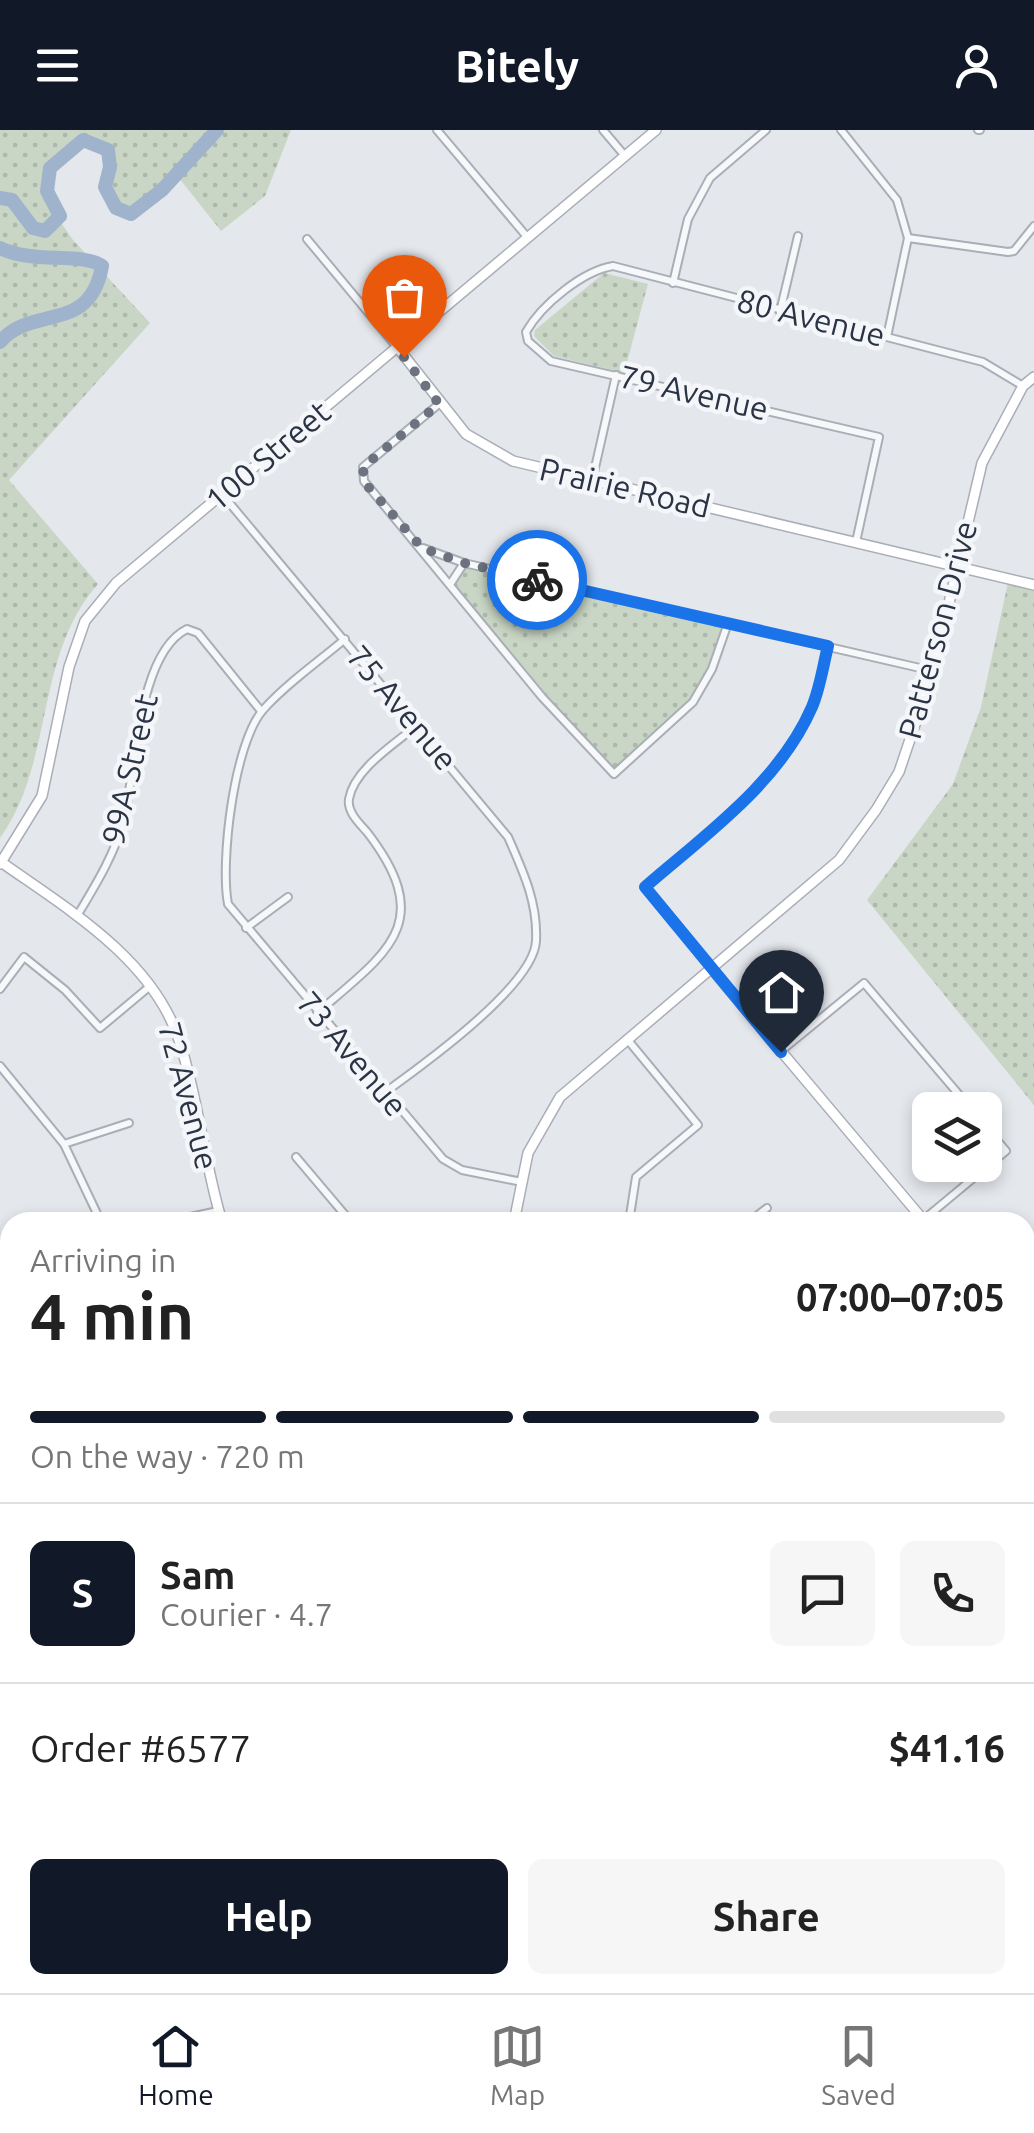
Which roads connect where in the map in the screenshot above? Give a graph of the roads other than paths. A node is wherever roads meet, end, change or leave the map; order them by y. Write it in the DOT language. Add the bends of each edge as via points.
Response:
graph roads {
  1 [pos="437,130"];
  2 [pos="603,130"];
  3 [pos="656,130"];
  4 [pos="766,130"];
  5 [pos="840,130"];
  6 [pos="625,156"];
  7 [pos="1034,226"];
  8 [pos="798,236"];
  9 [pos="528,238"];
  10 [pos="908,238"];
  11 [pos="308,240"];
  12 [pos="673,283"];
  13 [pos="780,312"];
  14 [pos="528,328"];
  15 [pos="887,337"];
  16 [pos="398,348"];
  17 [pos="616,374"];
  18 [pos="1034,377"];
  19 [pos="1023,386"];
  20 [pos="439,404"];
  21 [pos="592,482"];
  22 [pos="222,494"];
  23 [pos="856,542"];
  24 [pos="422,548"];
  25 [pos="464,563"];
  26 [pos="958,565"];
  27 [pos="451,583"];
  28 [pos="1034,585"];
  29 [pos="728,623"];
  30 [pos="344,639"];
  31 [pos="828,646"];
  32 [pos="933,671"];
  33 [pos="262,711"];
  34 [pos="416,726"];
  35 [pos="1,863"];
  36 [pos="288,897"];
  37 [pos="77,916"];
  38 [pos="246,928"];
  39 [pos="711,968"];
  40 [pos="150,988"];
  41 [pos="0,989"];
  42 [pos="318,1013"];
  43 [pos="627,1039"];
  44 [pos="781,1052"];
  45 [pos="0,1066"];
  46 [pos="957,1092"];
  47 [pos="384,1094"];
  48 [pos="129,1123"];
  49 [pos="64,1144"];
  50 [pos="296,1157"];
  51 [pos="522,1182"];
  52 [pos="970,1182"];
  53 [pos="767,1208"];
  54 [pos="218,1211"];
  55 [pos="96,1212"];
  56 [pos="213,1212"];
  57 [pos="342,1212"];
  58 [pos="516,1212"];
  59 [pos="631,1212"];
  60 [pos="762,1212"];
  61 [pos="916,1212"];
  62 [pos="935,1212"];
  1 -- 9 [label="street"];
  2 -- 6 [label="street"];
  3 -- 6 [label="street, 100 Street"];
  4 -- 12 [label="street" via="710,178 688,219"];
  5 -- 10 [label="street" via="897,200"];
  6 -- 9 [label="street, 100 Street"];
  7 -- 10 [label="street" via="1008,252"];
  8 -- 13 [label="street"];
  9 -- 16 [label="street, 100 Street"];
  10 -- 15 [label="street"];
  11 -- 16 [label="street, Prairie Road"];
  12 -- 13 [label="street, 80 Avenue"];
  12 -- 14 [label="street, 80 Avenue" via="613,266 594,269"];
  13 -- 15 [label="street, 80 Avenue"];
  14 -- 17 [label="street, 79 Avenue" via="528,341 551,361"];
  15 -- 19 [label="street, 80 Avenue" via="983,362"];
  16 -- 20 [label="street, Prairie Road"];
  16 -- 22 [label="street, 100 Street"];
  17 -- 21 [label="street"];
  17 -- 23 [label="street, 79 Avenue" via="878,437"];
  18 -- 19 [label="street, Patterson Drive"];
  19 -- 26 [label="street, Patterson Drive" via="982,463"];
  20 -- 21 [label="street, Prairie Road" via="487,449"];
  20 -- 24 [label="street" via="363,467 364,482"];
  21 -- 23 [label="street, Prairie Road"];
  22 -- 30 [label="street, 75 Avenue"];
  22 -- 35 [label="street, 100 Street" via="116,583 85,621 42,796"];
  23 -- 26 [label="street, Prairie Road"];
  24 -- 25 [label="street"];
  24 -- 27 [label="street"];
  25 -- 27 [label="street"];
  25 -- 29 [label="street"];
  26 -- 28 [label="street, Prairie Road"];
  26 -- 32 [label="street, Patterson Drive"];
  27 -- 29 [label="street" via="614,774 694,702"];
  29 -- 31 [label="street"];
  30 -- 33 [label="street"];
  30 -- 34 [label="street, 75 Avenue"];
  31 -- 32 [label="street"];
  31 -- 39 [label="street" via="814,705 789,750 745,800 645,887"];
  32 -- 39 [label="street, Patterson Drive" via="898,772 839,860"];
  33 -- 37 [label="street, 99A Street" via="198,633 175,634 154,666 123,823"];
  33 -- 38 [label="street, 73 Avenue" via="240,768 223,877 228,904"];
  34 -- 42 [label="street" via="368,767 349,798 352,813 399,883 396,936 374,965"];
  34 -- 47 [label="street, 75 Avenue" via="508,837 531,888 536,945 524,975"];
  35 -- 37 [label="street, 72 Avenue"];
  36 -- 38 [label="street"];
  37 -- 40 [label="street, 72 Avenue"];
  38 -- 42 [label="street, 73 Avenue"];
  39 -- 43 [label="street, Patterson Drive"];
  39 -- 44 [label="street"];
  40 -- 41 [label="street" via="100,1028 24,957"];
  40 -- 54 [label="street, 72 Avenue" via="177,1036"];
  42 -- 47 [label="street, 73 Avenue"];
  43 -- 51 [label="street, Patterson Drive" via="560,1097 528,1153"];
  43 -- 59 [label="street" via="698,1125 636,1177"];
  44 -- 46 [label="street" via="864,983"];
  44 -- 61 [label="street"];
  45 -- 49 [label="street"];
  47 -- 51 [label="street, 73 Avenue" via="443,1159 462,1170"];
  48 -- 49 [label="street"];
  49 -- 55 [label="street"];
  50 -- 57 [label="street"];
  51 -- 58 [label="street, Patterson Drive"];
  52 -- 62 [label="street"];
  53 -- 60 [label="street"];
  54 -- 56 [label="street"];
}
